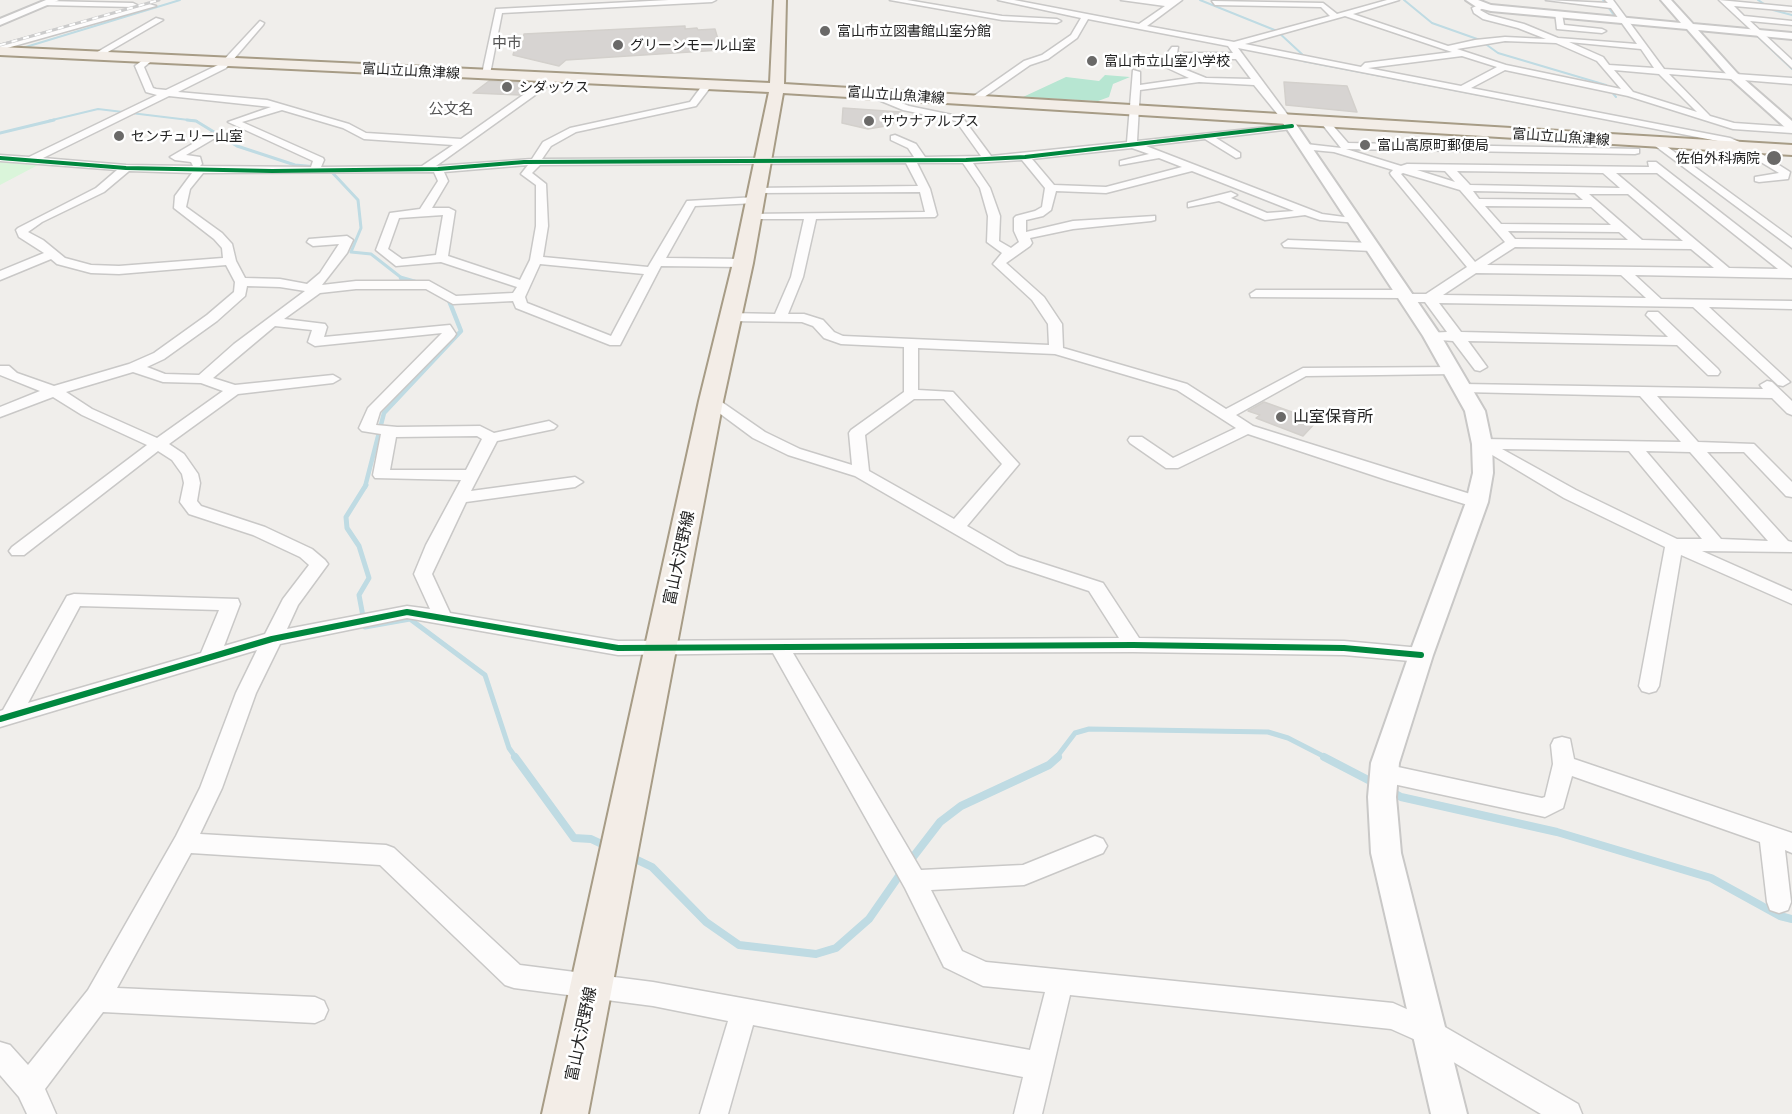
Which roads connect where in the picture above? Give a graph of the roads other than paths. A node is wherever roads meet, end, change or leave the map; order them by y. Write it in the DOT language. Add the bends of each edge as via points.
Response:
graph roads {
  1 [pos="106,0"];
  2 [pos="712,0"];
  3 [pos="780,0"];
  4 [pos="894,0"];
  5 [pos="1002,0"];
  6 [pos="1125,0"];
  7 [pos="1395,0"];
  8 [pos="1471,0"];
  9 [pos="1550,0"];
  10 [pos="1666,0"];
  11 [pos="1153,1"];
  12 [pos="1211,1"];
  13 [pos="1724,1"];
  14 [pos="50,2"];
  15 [pos="1176,2"];
  16 [pos="1291,2"];
  17 [pos="151,3"];
  18 [pos="1611,3"];
  19 [pos="96,4"];
  20 [pos="133,5"];
  21 [pos="1481,6"];
  22 [pos="1792,9"];
  23 [pos="1558,14"];
  24 [pos="1340,15"];
  25 [pos="1742,18"];
  26 [pos="159,20"];
  27 [pos="1084,20"];
  28 [pos="1623,20"];
  29 [pos="0,22"];
  30 [pos="1063,22"];
  31 [pos="260,23"];
  32 [pos="1072,23"];
  33 [pos="1792,23"];
  34 [pos="1690,27"];
  35 [pos="1139,28"];
  36 [pos="1612,32"];
  37 [pos="1622,33"];
  38 [pos="1757,33"];
  39 [pos="1633,34"];
  40 [pos="1792,36"];
  41 [pos="1559,41"];
  42 [pos="0,42"];
  43 [pos="1233,46"];
  44 [pos="1642,46"];
  45 [pos="1449,48"];
  46 [pos="1775,49"];
  47 [pos="0,50"];
  48 [pos="1792,51"];
  49 [pos="98,54"];
  50 [pos="1465,54"];
  51 [pos="1239,56"];
  52 [pos="151,58"];
  53 [pos="229,62"];
  54 [pos="1792,65"];
  55 [pos="1504,67"];
  56 [pos="1607,67"];
  57 [pos="1348,68"];
  58 [pos="1660,70"];
  59 [pos="1136,72"];
  60 [pos="486,74"];
  61 [pos="1733,75"];
  62 [pos="553,78"];
  63 [pos="1199,78"];
  64 [pos="1792,81"];
  65 [pos="1257,82"];
  66 [pos="707,85"];
  67 [pos="777,88"];
  68 [pos="1136,88"];
  69 [pos="1461,90"];
  70 [pos="168,94"];
  71 [pos="872,94"];
  72 [pos="1630,94"];
  73 [pos="974,100"];
  74 [pos="280,107"];
  75 [pos="1135,110"];
  76 [pos="1709,118"];
  77 [pos="1325,122"];
  78 [pos="1290,123"];
  79 [pos="1792,129"];
  80 [pos="1484,132"];
  81 [pos="211,135"];
  82 [pos="1205,135"];
  83 [pos="895,138"];
  84 [pos="1622,140"];
  85 [pos="461,142"];
  86 [pos="1658,142"];
  87 [pos="1132,144"];
  88 [pos="1306,147"];
  89 [pos="1340,147"];
  90 [pos="1499,148"];
  91 [pos="1745,148"];
  92 [pos="1792,150"];
  93 [pos="1635,151"];
  94 [pos="1160,155"];
  95 [pos="1236,155"];
  96 [pos="1024,157"];
  97 [pos="0,158"];
  98 [pos="988,159"];
  99 [pos="32,160"];
  100 [pos="966,160"];
  101 [pos="916,161"];
  102 [pos="536,163"];
  103 [pos="1124,164"];
  104 [pos="0,168"];
  105 [pos="126,168"];
  106 [pos="1192,168"];
  107 [pos="1448,168"];
  108 [pos="431,169"];
  109 [pos="1520,169"];
  110 [pos="315,170"];
  111 [pos="1401,170"];
  112 [pos="1606,170"];
  113 [pos="1659,170"];
  114 [pos="199,171"];
  115 [pos="1789,172"];
  116 [pos="1210,175"];
  117 [pos="1759,179"];
  118 [pos="1157,187"];
  119 [pos="1051,188"];
  120 [pos="1464,188"];
  121 [pos="925,189"];
  122 [pos="1250,190"];
  123 [pos="1578,190"];
  124 [pos="1630,191"];
  125 [pos="757,192"];
  126 [pos="1221,198"];
  127 [pos="1476,202"];
  128 [pos="1594,204"];
  129 [pos="1192,205"];
  130 [pos="424,212"];
  131 [pos="1307,212"];
  132 [pos="1714,213"];
  133 [pos="1753,214"];
  134 [pos="811,215"];
  135 [pos="1151,218"];
  136 [pos="1355,221"];
  137 [pos="1498,226"];
  138 [pos="1622,229"];
  139 [pos="1023,236"];
  140 [pos="313,242"];
  141 [pos="1512,243"];
  142 [pos="1288,244"];
  143 [pos="1639,244"];
  144 [pos="1792,244"];
  145 [pos="1694,245"];
  146 [pos="1372,247"];
  147 [pos="52,254"];
  148 [pos="1012,254"];
  149 [pos="442,258"];
  150 [pos="230,261"];
  151 [pos="536,261"];
  152 [pos="744,263"];
  153 [pos="655,267"];
  154 [pos="1475,269"];
  155 [pos="1624,271"];
  156 [pos="1726,272"];
  157 [pos="1792,273"];
  158 [pos="0,276"];
  159 [pos="241,282"];
  160 [pos="313,288"];
  161 [pos="521,291"];
  162 [pos="1256,294"];
  163 [pos="1405,296"];
  164 [pos="1429,298"];
  165 [pos="1697,304"];
  166 [pos="1792,305"];
  167 [pos="1656,309"];
  168 [pos="1438,310"];
  169 [pos="1710,316"];
  170 [pos="730,317"];
  171 [pos="780,317"];
  172 [pos="272,322"];
  173 [pos="1432,336"];
  174 [pos="1458,336"];
  175 [pos="1680,341"];
  176 [pos="911,343"];
  177 [pos="1056,350"];
  178 [pos="134,367"];
  179 [pos="1480,367"];
  180 [pos="1,368"];
  181 [pos="1452,370"];
  182 [pos="1713,372"];
  183 [pos="203,379"];
  184 [pos="333,379"];
  185 [pos="1783,386"];
  186 [pos="1463,388"];
  187 [pos="234,390"];
  188 [pos="54,391"];
  189 [pos="1644,392"];
  190 [pos="911,394"];
  191 [pos="711,401"];
  192 [pos="1792,410"];
  193 [pos="0,412"];
  194 [pos="1226,415"];
  195 [pos="549,426"];
  196 [pos="1247,429"];
  197 [pos="389,431"];
  198 [pos="491,438"];
  199 [pos="1136,440"];
  200 [pos="158,444"];
  201 [pos="1482,444"];
  202 [pos="1633,446"];
  203 [pos="1694,447"];
  204 [pos="861,473"];
  205 [pos="472,475"];
  206 [pos="575,482"];
  207 [pos="1792,492"];
  208 [pos="460,498"];
  209 [pos="1477,502"];
  210 [pos="958,526"];
  211 [pos="1674,545"];
  212 [pos="1716,545"];
  213 [pos="1788,547"];
  214 [pos="18,551"];
  215 [pos="1792,598"];
  216 [pos="442,618"];
  217 [pos="272,639"];
  218 [pos="1133,645"];
  219 [pos="779,646"];
  220 [pos="660,650"];
  221 [pos="1421,655"];
  222 [pos="209,658"];
  223 [pos="1649,686"];
  224 [pos="5,718"];
  225 [pos="1384,773"];
  226 [pos="1782,839"];
  227 [pos="184,843"];
  228 [pos="1095,846"];
  229 [pos="914,881"];
  230 [pos="1779,902"];
  231 [pos="1059,983"];
  232 [pos="591,985"];
  233 [pos="97,999"];
  234 [pos="315,1010"];
  235 [pos="744,1011"];
  236 [pos="1428,1032"];
  237 [pos="0,1055"];
  238 [pos="1040,1066"];
  239 [pos="35,1106"];
  240 [pos="565,1114"];
  241 [pos="714,1114"];
  242 [pos="1028,1114"];
  243 [pos="1449,1114"];
  244 [pos="1568,1114"];
  1 -- 19 [label="street"];
  2 -- 60 [label="street" via="499,11"];
  3 -- 67 [label="main road, 富山大沢野線"];
  4 -- 30 [label="street" via="1002,18"];
  5 -- 27 [label="street"];
  6 -- 11 [label="street"];
  7 -- 24 [label="street"];
  8 -- 21 [label="street"];
  9 -- 18 [label="street"];
  10 -- 34 [label="street"];
  11 -- 15 [label="street"];
  12 -- 16 [label="street" via="1239,11 1299,12"];
  13 -- 22 [label="street"];
  13 -- 25 [label="street"];
  14 -- 19 [label="street"];
  14 -- 29 [label="street"];
  15 -- 35 [label="street"];
  16 -- 24 [label="street" via="1323,5"];
  17 -- 20 [label="street"];
  17 -- 47 [label="street"];
  18 -- 28 [label="street"];
  19 -- 20 [label="street"];
  20 -- 42 [label="street"];
  21 -- 23 [label="street"];
  21 -- 41 [label="street" via="1476,8 1486,16"];
  23 -- 28 [label="street"];
  23 -- 36 [label="street" via="1560,27"];
  24 -- 43 [label="street" via="1307,21"];
  24 -- 45 [label="street"];
  25 -- 33 [label="street"];
  25 -- 38 [label="street"];
  26 -- 49 [label="street"];
  27 -- 32 [label="street"];
  27 -- 35 [label="street"];
  27 -- 73 [label="street" via="1074,36"];
  28 -- 34 [label="street"];
  28 -- 39 [label="street"];
  31 -- 53 [label="street"];
  34 -- 38 [label="street"];
  34 -- 61 [label="street"];
  35 -- 43 [label="street"];
  37 -- 39 [label="street"];
  38 -- 40 [label="street"];
  38 -- 46 [label="street"];
  39 -- 44 [label="street"];
  41 -- 44 [label="street"];
  41 -- 45 [label="street" via="1505,39"];
  41 -- 56 [label="street" via="1600,59"];
  43 -- 51 [label="street"];
  43 -- 57 [label="street"];
  44 -- 58 [label="street"];
  45 -- 50 [label="street"];
  46 -- 48 [label="street"];
  46 -- 54 [label="street"];
  47 -- 49 [label="main road, 富山立山魚津線"];
  49 -- 52 [label="main road, 富山立山魚津線"];
  50 -- 55 [label="street"];
  50 -- 57 [label="street"];
  51 -- 63 [label="street" via="1173,52 1163,64"];
  51 -- 65 [label="street"];
  52 -- 53 [label="main road, 富山立山魚津線"];
  52 -- 70 [label="street" via="139,66 150,90"];
  53 -- 60 [label="main road, 富山立山魚津線"];
  53 -- 70 [label="street"];
  55 -- 69 [label="street"];
  55 -- 72 [label="street"];
  56 -- 58 [label="street"];
  56 -- 72 [label="street"];
  57 -- 69 [label="street"];
  58 -- 61 [label="street"];
  58 -- 76 [label="street"];
  59 -- 68 [label="street"];
  60 -- 62 [label="main road, 富山立山魚津線"];
  61 -- 64 [label="street"];
  61 -- 79 [label="street"];
  62 -- 66 [label="main road, 富山立山魚津線"];
  62 -- 85 [label="street"];
  63 -- 65 [label="street"];
  63 -- 68 [label="street"];
  65 -- 78 [label="street"];
  66 -- 67 [label="main road, 富山立山魚津線"];
  66 -- 102 [label="street" via="693,104 591,125 559,136 539,153"];
  67 -- 71 [label="main road, 富山立山魚津線"];
  67 -- 125 [label="main road, 富山大沢野線"];
  68 -- 75 [label="street"];
  69 -- 91 [label="street" via="1726,140"];
  70 -- 74 [label="street" via="250,100"];
  70 -- 99 [label="street"];
  71 -- 73 [label="main road, 富山立山魚津線"];
  71 -- 98 [label="street" via="906,108 959,119"];
  72 -- 76 [label="street"];
  73 -- 75 [label="main road, 富山立山魚津線"];
  74 -- 85 [label="street" via="364,135"];
  74 -- 110 [label="street" via="233,122 319,160"];
  75 -- 78 [label="main road, 富山立山魚津線"];
  75 -- 87 [label="street"];
  76 -- 79 [label="street" via="1734,126"];
  77 -- 78 [label="main road, 富山立山魚津線"];
  77 -- 80 [label="main road, 富山立山魚津線"];
  77 -- 89 [label="street"];
  78 -- 82 [label="street"];
  78 -- 88 [label="street"];
  80 -- 84 [label="main road, 富山立山魚津線"];
  80 -- 90 [label="street"];
  81 -- 114 [label="street" via="175,157 196,159"];
  82 -- 87 [label="street"];
  82 -- 95 [label="street"];
  83 -- 101 [label="street" via="912,146"];
  84 -- 86 [label="main road, 富山立山魚津線"];
  84 -- 93 [label="street"];
  85 -- 108 [label="street"];
  86 -- 91 [label="main road, 富山立山魚津線"];
  86 -- 133 [label="street"];
  87 -- 94 [label="street"];
  87 -- 96 [label="street"];
  88 -- 89 [label="street"];
  88 -- 136 [label="street"];
  89 -- 90 [label="street"];
  89 -- 111 [label="street"];
  90 -- 93 [label="street"];
  90 -- 109 [label="street"];
  91 -- 92 [label="main road, 富山立山魚津線"];
  91 -- 115 [label="street"];
  93 -- 113 [label="street"];
  94 -- 103 [label="street"];
  94 -- 106 [label="street"];
  96 -- 98 [label="street"];
  96 -- 119 [label="street"];
  97 -- 99 [label="street"];
  98 -- 100 [label="street"];
  99 -- 104 [label="street"];
  99 -- 105 [label="street"];
  100 -- 101 [label="street"];
  100 -- 148 [label="street" via="985,188 994,216 993,242"];
  101 -- 121 [label="street"];
  101 -- 125 [label="street"];
  102 -- 108 [label="street"];
  102 -- 125 [label="street"];
  102 -- 151 [label="street" via="526,174 541,184 542,226"];
  105 -- 114 [label="street"];
  105 -- 147 [label="street" via="100,190 22,230"];
  106 -- 116 [label="street"];
  106 -- 119 [label="street" via="1106,190"];
  107 -- 109 [label="street"];
  107 -- 111 [label="street"];
  107 -- 120 [label="street"];
  108 -- 110 [label="street"];
  108 -- 130 [label="street" via="443,181"];
  109 -- 112 [label="street"];
  110 -- 114 [label="street"];
  111 -- 120 [label="street"];
  111 -- 154 [label="street" via="1395,173"];
  112 -- 113 [label="street"];
  112 -- 124 [label="street"];
  113 -- 132 [label="street"];
  114 -- 150 [label="street" via="181,196 180,208 218,236 228,247"];
  115 -- 117 [label="street" via="1784,177"];
  116 -- 118 [label="street"];
  116 -- 122 [label="street"];
  119 -- 139 [label="street" via="1047,208 1020,218"];
  120 -- 123 [label="street"];
  120 -- 127 [label="street"];
  121 -- 125 [label="street"];
  121 -- 134 [label="street" via="931,215"];
  122 -- 126 [label="street"];
  122 -- 131 [label="street"];
  123 -- 124 [label="street"];
  123 -- 128 [label="street"];
  124 -- 145 [label="street"];
  125 -- 134 [label="street"];
  125 -- 152 [label="main road, 富山大沢野線"];
  125 -- 153 [label="street" via="691,203"];
  126 -- 129 [label="street"];
  126 -- 131 [label="street" via="1265,217"];
  127 -- 128 [label="street"];
  127 -- 137 [label="street"];
  128 -- 138 [label="street"];
  130 -- 149 [label="street" via="449,211"];
  130 -- 149 [label="street" via="394,215 382,250 400,263"];
  131 -- 136 [label="street"];
  132 -- 133 [label="street"];
  132 -- 157 [label="street"];
  133 -- 144 [label="street"];
  134 -- 171 [label="street" via="797,277"];
  135 -- 139 [label="street" via="1073,225"];
  136 -- 146 [label="street"];
  137 -- 138 [label="street"];
  137 -- 141 [label="street"];
  138 -- 143 [label="street"];
  139 -- 148 [label="street" via="1026,243"];
  140 -- 160 [label="street" via="347,240"];
  141 -- 143 [label="street"];
  141 -- 154 [label="street"];
  142 -- 146 [label="street"];
  143 -- 145 [label="street"];
  145 -- 156 [label="street"];
  146 -- 163 [label="street"];
  147 -- 150 [label="street" via="71,266 91,269"];
  147 -- 158 [label="street"];
  148 -- 177 [label="street" via="999,264 1037,297 1055,324"];
  149 -- 161 [label="street"];
  150 -- 159 [label="street"];
  151 -- 153 [label="street"];
  151 -- 161 [label="street"];
  152 -- 153 [label="street"];
  152 -- 170 [label="main road, 富山大沢野線"];
  153 -- 161 [label="street" via="615,342 521,304"];
  154 -- 155 [label="street"];
  154 -- 164 [label="street"];
  155 -- 156 [label="street"];
  155 -- 167 [label="street"];
  156 -- 157 [label="street"];
  159 -- 160 [label="street"];
  159 -- 178 [label="street" via="240,293 212,318 159,356"];
  160 -- 161 [label="street" via="429,285 453,300"];
  160 -- 172 [label="street"];
  162 -- 163 [label="street"];
  163 -- 164 [label="street"];
  163 -- 173 [label="street"];
  164 -- 167 [label="street"];
  164 -- 168 [label="street"];
  165 -- 166 [label="street"];
  165 -- 167 [label="street"];
  165 -- 169 [label="street"];
  167 -- 168 [label="street"];
  167 -- 169 [label="street"];
  167 -- 175 [label="street"];
  168 -- 174 [label="street"];
  169 -- 185 [label="street"];
  170 -- 171 [label="street"];
  170 -- 191 [label="main road, 富山大沢野線"];
  171 -- 176 [label="street" via="818,323 829,335 841,340"];
  172 -- 183 [label="street"];
  172 -- 197 [label="street" via="320,327 315,342 445,328 449,334 373,411 367,428"];
  173 -- 174 [label="street"];
  173 -- 181 [label="street"];
  174 -- 175 [label="street"];
  174 -- 179 [label="street"];
  175 -- 182 [label="street"];
  176 -- 177 [label="street"];
  176 -- 190 [label="street"];
  177 -- 194 [label="street" via="1182,387"];
  178 -- 183 [label="street" via="163,378"];
  178 -- 188 [label="street"];
  180 -- 188 [label="street"];
  181 -- 186 [label="street"];
  181 -- 194 [label="street" via="1303,372"];
  183 -- 187 [label="street"];
  184 -- 187 [label="street"];
  185 -- 189 [label="street"];
  185 -- 192 [label="street"];
  186 -- 189 [label="street"];
  186 -- 201 [label="street" via="1475,411"];
  187 -- 200 [label="street"];
  188 -- 193 [label="street"];
  188 -- 200 [label="street" via="87,412"];
  189 -- 203 [label="street"];
  190 -- 204 [label="street" via="857,433"];
  190 -- 210 [label="street" via="948,395 1011,464"];
  191 -- 204 [label="street" via="794,452"];
  191 -- 220 [label="main road, 富山大沢野線"];
  194 -- 196 [label="street"];
  195 -- 198 [label="street"];
  196 -- 199 [label="street" via="1172,465"];
  196 -- 209 [label="street"];
  197 -- 198 [label="street" via="480,431"];
  197 -- 205 [label="street" via="381,476"];
  198 -- 205 [label="street"];
  200 -- 214 [label="street"];
  200 -- 217 [label="street" via="178,457 190,474 188,502 195,510 259,531 306,553 319,564 291,603"];
  201 -- 202 [label="street"];
  201 -- 209 [label="street" via="1483,473"];
  201 -- 211 [label="street" via="1570,494"];
  202 -- 203 [label="street"];
  202 -- 212 [label="street"];
  203 -- 207 [label="street" via="1748,447"];
  203 -- 213 [label="street"];
  204 -- 210 [label="street"];
  205 -- 208 [label="street"];
  206 -- 208 [label="street"];
  208 -- 216 [label="street" via="423,574"];
  209 -- 221 [label="street"];
  210 -- 218 [label="street" via="1013,560 1096,587"];
  211 -- 212 [label="street"];
  211 -- 215 [label="street"];
  211 -- 223 [label="street"];
  212 -- 213 [label="street"];
  216 -- 217 [label="street" via="407,612"];
  216 -- 220 [label="street" via="618,648"];
  217 -- 222 [label="street"];
  217 -- 227 [label="street" via="246,693 211,788"];
  218 -- 219 [label="street"];
  218 -- 221 [label="street" via="1344,648"];
  219 -- 220 [label="street"];
  219 -- 229 [label="street"];
  220 -- 232 [label="main road, 富山大沢野線"];
  221 -- 225 [label="street"];
  222 -- 224 [label="street"];
  222 -- 224 [label="street" via="231,604 74,600"];
  225 -- 226 [label="street" via="1545,808 1555,802 1563,755"];
  225 -- 236 [label="street" via="1386,853"];
  226 -- 230 [label="street"];
  227 -- 232 [label="street" via="386,855 514,976"];
  227 -- 233 [label="street"];
  228 -- 229 [label="street" via="1024,875"];
  229 -- 231 [label="street" via="952,959 983,974"];
  231 -- 236 [label="street" via="1393,1016"];
  231 -- 238 [label="street"];
  232 -- 235 [label="street"];
  232 -- 240 [label="main road, 富山大沢野線"];
  233 -- 234 [label="street"];
  233 -- 239 [label="street"];
  235 -- 238 [label="street"];
  235 -- 241 [label="street"];
  236 -- 243 [label="street"];
  236 -- 244 [label="street"];
  237 -- 239 [label="street"];
  238 -- 242 [label="street"];
}
